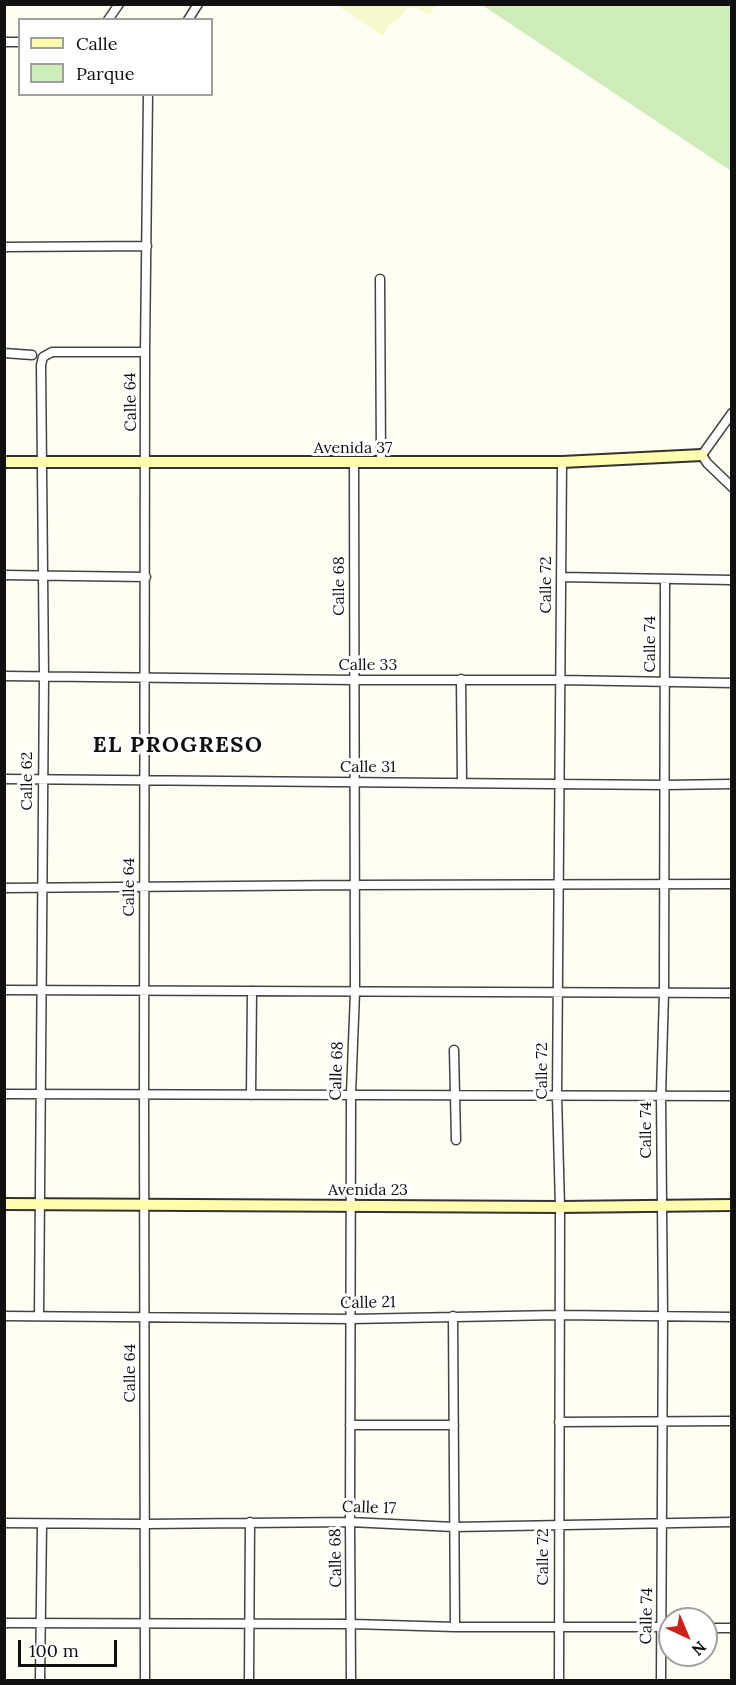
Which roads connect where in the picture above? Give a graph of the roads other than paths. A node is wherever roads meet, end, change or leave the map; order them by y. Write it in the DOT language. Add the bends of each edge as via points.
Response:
graph roads {
  1 [pos="118,4"];
  2 [pos="198,4"];
  3 [pos="109,18"];
  4 [pos="189,18"];
  5 [pos="148,96"];
  6 [pos="147,246"];
  7 [pos="4,247"];
  8 [pos="380,279"];
  9 [pos="145,352"];
  10 [pos="4,353"];
  11 [pos="32,355"];
  12 [pos="732,412"];
  13 [pos="702,455"];
  14 [pos="4,462"];
  15 [pos="43,462"];
  16 [pos="146,462"];
  17 [pos="381,462"];
  18 [pos="562,462"];
  19 [pos="354,463"];
  20 [pos="732,487"];
  21 [pos="4,575"];
  22 [pos="44,575"];
  23 [pos="146,577"];
  24 [pos="561,577"];
  25 [pos="665,579"];
  26 [pos="732,580"];
  27 [pos="4,676"];
  28 [pos="44,677"];
  29 [pos="145,677"];
  30 [pos="461,679"];
  31 [pos="354,680"];
  32 [pos="560,680"];
  33 [pos="665,681"];
  34 [pos="732,683"];
  35 [pos="4,779"];
  36 [pos="42,779"];
  37 [pos="145,781"];
  38 [pos="354,782"];
  39 [pos="462,782"];
  40 [pos="559,784"];
  41 [pos="732,784"];
  42 [pos="665,785"];
  43 [pos="558,884"];
  44 [pos="665,884"];
  45 [pos="732,884"];
  46 [pos="354,885"];
  47 [pos="144,886"];
  48 [pos="4,888"];
  49 [pos="42,888"];
  50 [pos="4,990"];
  51 [pos="42,990"];
  52 [pos="144,990"];
  53 [pos="252,991"];
  54 [pos="355,992"];
  55 [pos="557,992"];
  56 [pos="664,993"];
  57 [pos="732,993"];
  58 [pos="454,1050"];
  59 [pos="4,1094"];
  60 [pos="351,1094"];
  61 [pos="41,1095"];
  62 [pos="144,1095"];
  63 [pos="251,1095"];
  64 [pos="455,1095"];
  65 [pos="661,1095"];
  66 [pos="557,1096"];
  67 [pos="732,1096"];
  68 [pos="456,1140"];
  69 [pos="4,1204"];
  70 [pos="40,1205"];
  71 [pos="144,1205"];
  72 [pos="351,1205"];
  73 [pos="732,1205"];
  74 [pos="662,1206"];
  75 [pos="560,1207"];
  76 [pos="560,1315"];
  77 [pos="4,1316"];
  78 [pos="39,1316"];
  79 [pos="453,1316"];
  80 [pos="663,1316"];
  81 [pos="145,1317"];
  82 [pos="732,1317"];
  83 [pos="351,1319"];
  84 [pos="663,1421"];
  85 [pos="732,1421"];
  86 [pos="559,1422"];
  87 [pos="350,1425"];
  88 [pos="454,1425"];
  89 [pos="250,1522"];
  90 [pos="350,1522"];
  91 [pos="732,1522"];
  92 [pos="4,1523"];
  93 [pos="663,1523"];
  94 [pos="42,1524"];
  95 [pos="145,1524"];
  96 [pos="558,1524"];
  97 [pos="454,1527"];
  98 [pos="665,1607"];
  99 [pos="4,1623"];
  100 [pos="40,1623"];
  101 [pos="145,1623"];
  102 [pos="352,1624"];
  103 [pos="249,1625"];
  104 [pos="454,1627"];
  105 [pos="559,1627"];
  106 [pos="658,1627"];
  107 [pos="40,1680"];
  108 [pos="145,1680"];
  109 [pos="249,1680"];
  110 [pos="351,1680"];
  111 [pos="559,1680"];
  1 -- 3 [label="street"];
  2 -- 4 [label="street"];
  5 -- 6 [label="street, Calle 64"];
  6 -- 7 [label="street"];
  6 -- 9 [label="street, Calle 64"];
  8 -- 17 [label="street"];
  9 -- 15 [label="street, Calle 62" via="52,352 43,357"];
  9 -- 16 [label="street, Calle 64"];
  10 -- 11 [label="street"];
  12 -- 13 [label="street"];
  13 -- 18 [label="street, Avenida 37"];
  13 -- 20 [label="street"];
  14 -- 15 [label="street, Avenida 37"];
  15 -- 16 [label="street, Avenida 37"];
  15 -- 22 [label="street, Calle 62"];
  16 -- 19 [label="street, Avenida 37"];
  16 -- 23 [label="street, Calle 64"];
  17 -- 18 [label="street, Avenida 37"];
  17 -- 19 [label="street, Avenida 37"];
  18 -- 24 [label="street, Calle 72"];
  19 -- 31 [label="street, Calle 68"];
  21 -- 22 [label="street"];
  22 -- 23 [label="street"];
  22 -- 28 [label="street, Calle 62"];
  23 -- 29 [label="street, Calle 64"];
  24 -- 25 [label="street"];
  24 -- 32 [label="street, Calle 72"];
  25 -- 26 [label="street"];
  25 -- 33 [label="street, Calle 74"];
  27 -- 28 [label="street, Calle 33"];
  28 -- 29 [label="street, Calle 33"];
  28 -- 36 [label="street, Calle 62"];
  29 -- 31 [label="street, Calle 33"];
  29 -- 37 [label="street, Calle 64"];
  30 -- 31 [label="street, Calle 33"];
  30 -- 32 [label="street, Calle 33"];
  30 -- 39 [label="street"];
  31 -- 38 [label="street, Calle 68"];
  32 -- 33 [label="street, Calle 33"];
  32 -- 40 [label="street, Calle 72"];
  33 -- 34 [label="street, Calle 33"];
  33 -- 42 [label="street, Calle 74"];
  35 -- 36 [label="street, Calle 31"];
  36 -- 37 [label="street, Calle 31"];
  36 -- 49 [label="street, Calle 62"];
  37 -- 38 [label="street, Calle 31"];
  37 -- 47 [label="street, Calle 64"];
  38 -- 39 [label="street, Calle 31"];
  38 -- 46 [label="street, Calle 68"];
  39 -- 40 [label="street, Calle 31"];
  40 -- 42 [label="street, Calle 31"];
  40 -- 43 [label="street, Calle 72"];
  41 -- 42 [label="street, Calle 31"];
  42 -- 44 [label="street, Calle 74"];
  43 -- 44 [label="street"];
  43 -- 46 [label="street"];
  43 -- 55 [label="street, Calle 72"];
  44 -- 45 [label="street"];
  44 -- 56 [label="street, Calle 74"];
  46 -- 47 [label="street"];
  46 -- 54 [label="street, Calle 68"];
  47 -- 49 [label="street"];
  47 -- 52 [label="street, Calle 64"];
  48 -- 49 [label="street"];
  49 -- 51 [label="street, Calle 62"];
  50 -- 51 [label="street"];
  51 -- 52 [label="street"];
  51 -- 61 [label="street, Calle 62"];
  52 -- 53 [label="street"];
  52 -- 62 [label="street, Calle 64"];
  53 -- 54 [label="street"];
  53 -- 63 [label="street"];
  54 -- 55 [label="street"];
  54 -- 60 [label="street, Calle 68"];
  55 -- 56 [label="street"];
  55 -- 66 [label="street, Calle 72"];
  56 -- 57 [label="street"];
  56 -- 65 [label="street, Calle 74"];
  58 -- 64 [label="street"];
  59 -- 61 [label="street"];
  60 -- 63 [label="street"];
  60 -- 64 [label="street"];
  60 -- 72 [label="street, Calle 68"];
  61 -- 62 [label="street"];
  61 -- 70 [label="street, Calle 62"];
  62 -- 63 [label="street"];
  62 -- 71 [label="street, Calle 64"];
  64 -- 66 [label="street"];
  64 -- 68 [label="street"];
  65 -- 66 [label="street"];
  65 -- 67 [label="street"];
  65 -- 74 [label="street, Calle 74"];
  66 -- 75 [label="street, Calle 72"];
  69 -- 70 [label="street, Avenida 23"];
  70 -- 71 [label="street, Avenida 23"];
  70 -- 78 [label="street, Calle 62"];
  71 -- 72 [label="street, Avenida 23"];
  71 -- 81 [label="street, Calle 64"];
  72 -- 75 [label="street, Avenida 23"];
  72 -- 83 [label="street, Calle 68"];
  73 -- 74 [label="street, Avenida 23"];
  74 -- 75 [label="street, Avenida 23"];
  74 -- 80 [label="street, Calle 74"];
  75 -- 76 [label="street, Calle 72"];
  76 -- 79 [label="street, Calle 21"];
  76 -- 80 [label="street, Calle 21"];
  76 -- 86 [label="street, Calle 72"];
  77 -- 78 [label="street, Calle 21"];
  78 -- 81 [label="street, Calle 21"];
  79 -- 83 [label="street, Calle 21"];
  79 -- 88 [label="street"];
  80 -- 82 [label="street, Calle 21"];
  80 -- 84 [label="street, Calle 74"];
  81 -- 83 [label="street, Calle 21"];
  81 -- 95 [label="street, Calle 64"];
  83 -- 87 [label="street, Calle 68"];
  84 -- 85 [label="street"];
  84 -- 86 [label="street"];
  84 -- 93 [label="street, Calle 74"];
  86 -- 96 [label="street, Calle 72"];
  87 -- 88 [label="street"];
  87 -- 90 [label="street, Calle 68"];
  88 -- 97 [label="street"];
  89 -- 90 [label="street, Calle 17"];
  89 -- 95 [label="street, Calle 17"];
  89 -- 103 [label="street"];
  90 -- 97 [label="street, Calle 17"];
  90 -- 102 [label="street, Calle 68"];
  91 -- 93 [label="street, Calle 17"];
  92 -- 94 [label="street, Calle 17"];
  93 -- 96 [label="street, Calle 17"];
  93 -- 98 [label="street, Calle 74"];
  94 -- 95 [label="street, Calle 17"];
  94 -- 100 [label="street"];
  95 -- 101 [label="street, Calle 64"];
  96 -- 97 [label="street, Calle 17"];
  96 -- 105 [label="street, Calle 72"];
  97 -- 104 [label="street"];
  99 -- 100 [label="street"];
  100 -- 101 [label="street"];
  100 -- 107 [label="street"];
  101 -- 103 [label="street"];
  101 -- 108 [label="street, Calle 64"];
  102 -- 103 [label="street"];
  102 -- 104 [label="street"];
  102 -- 110 [label="street, Calle 68"];
  103 -- 109 [label="street"];
  104 -- 105 [label="street"];
  105 -- 106 [label="street"];
  105 -- 111 [label="street, Calle 72"];
}
